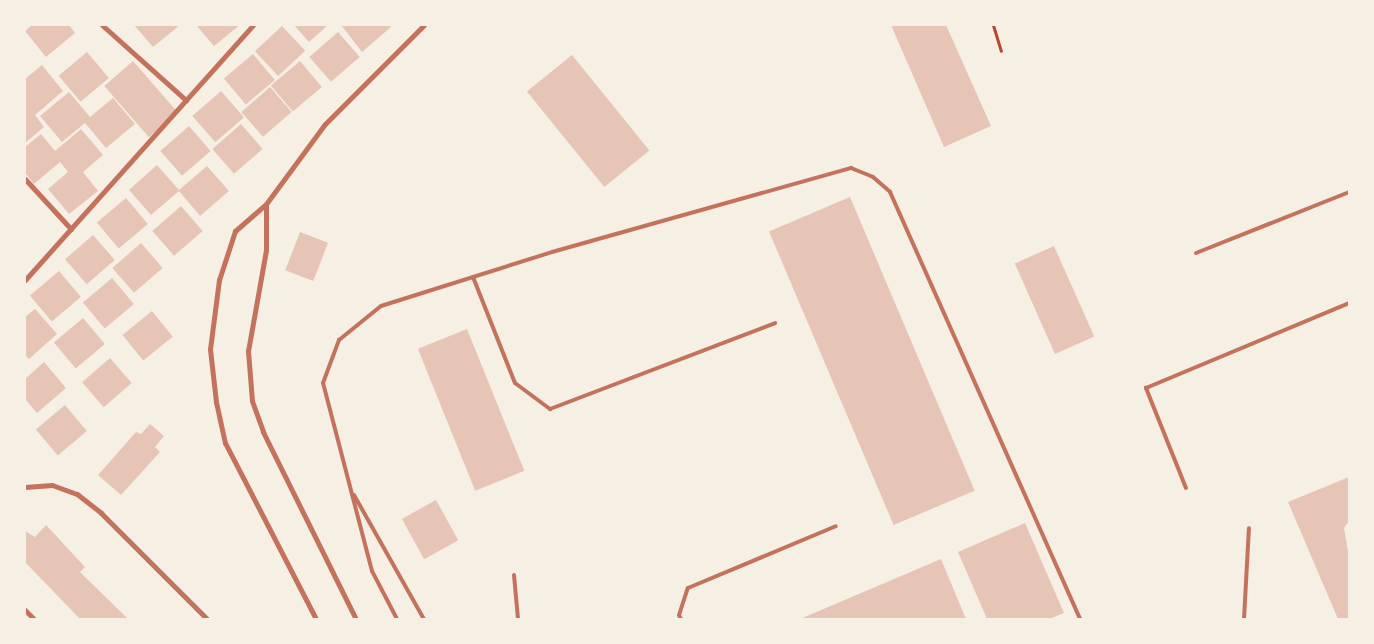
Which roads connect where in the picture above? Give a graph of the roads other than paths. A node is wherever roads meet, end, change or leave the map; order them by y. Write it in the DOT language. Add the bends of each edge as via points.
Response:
graph roads {
  1 [pos="102,25"];
  2 [pos="253,25"];
  3 [pos="424,25"];
  4 [pos="186,100"];
  5 [pos="25,179"];
  6 [pos="1349,192"];
  7 [pos="266,204"];
  8 [pos="72,229"];
  9 [pos="1196,253"];
  10 [pos="473,277"];
  11 [pos="25,280"];
  12 [pos="1349,303"];
  13 [pos="775,323"];
  14 [pos="25,486"];
  15 [pos="1186,488"];
  16 [pos="350,489"];
  17 [pos="836,526"];
  18 [pos="1249,528"];
  19 [pos="514,576"];
  20 [pos="25,610"];
  21 [pos="34,619"];
  22 [pos="207,619"];
  23 [pos="316,619"];
  24 [pos="356,619"];
  25 [pos="397,619"];
  26 [pos="424,619"];
  27 [pos="518,619"];
  28 [pos="681,619"];
  29 [pos="1080,619"];
  30 [pos="1244,619"];
  1 -- 4 [label="street"];
  2 -- 4 [label="street"];
  3 -- 7 [label="street" via="325,124"];
  4 -- 8 [label="street"];
  5 -- 8 [label="street"];
  6 -- 9 [label="lane"];
  7 -- 23 [label="street" via="235,231 219,280 210,349 216,402 225,443"];
  7 -- 24 [label="street" via="266,250 248,350 252,401 263,432"];
  8 -- 11 [label="street"];
  10 -- 13 [label="lane" via="515,382 550,409"];
  10 -- 16 [label="lane" via="381,306 339,340 324,384"];
  10 -- 29 [label="lane" via="852,168 873,176 890,192"];
  12 -- 15 [label="lane" via="1146,388"];
  14 -- 22 [label="street" via="52,485 77,494 101,513"];
  16 -- 25 [label="lane" via="372,572"];
  16 -- 26 [label="lane"];
  17 -- 28 [label="lane" via="688,588 679,614"];
  18 -- 30 [label="lane"];
  19 -- 27 [label="lane"];
  20 -- 21 [label="street"];
}
